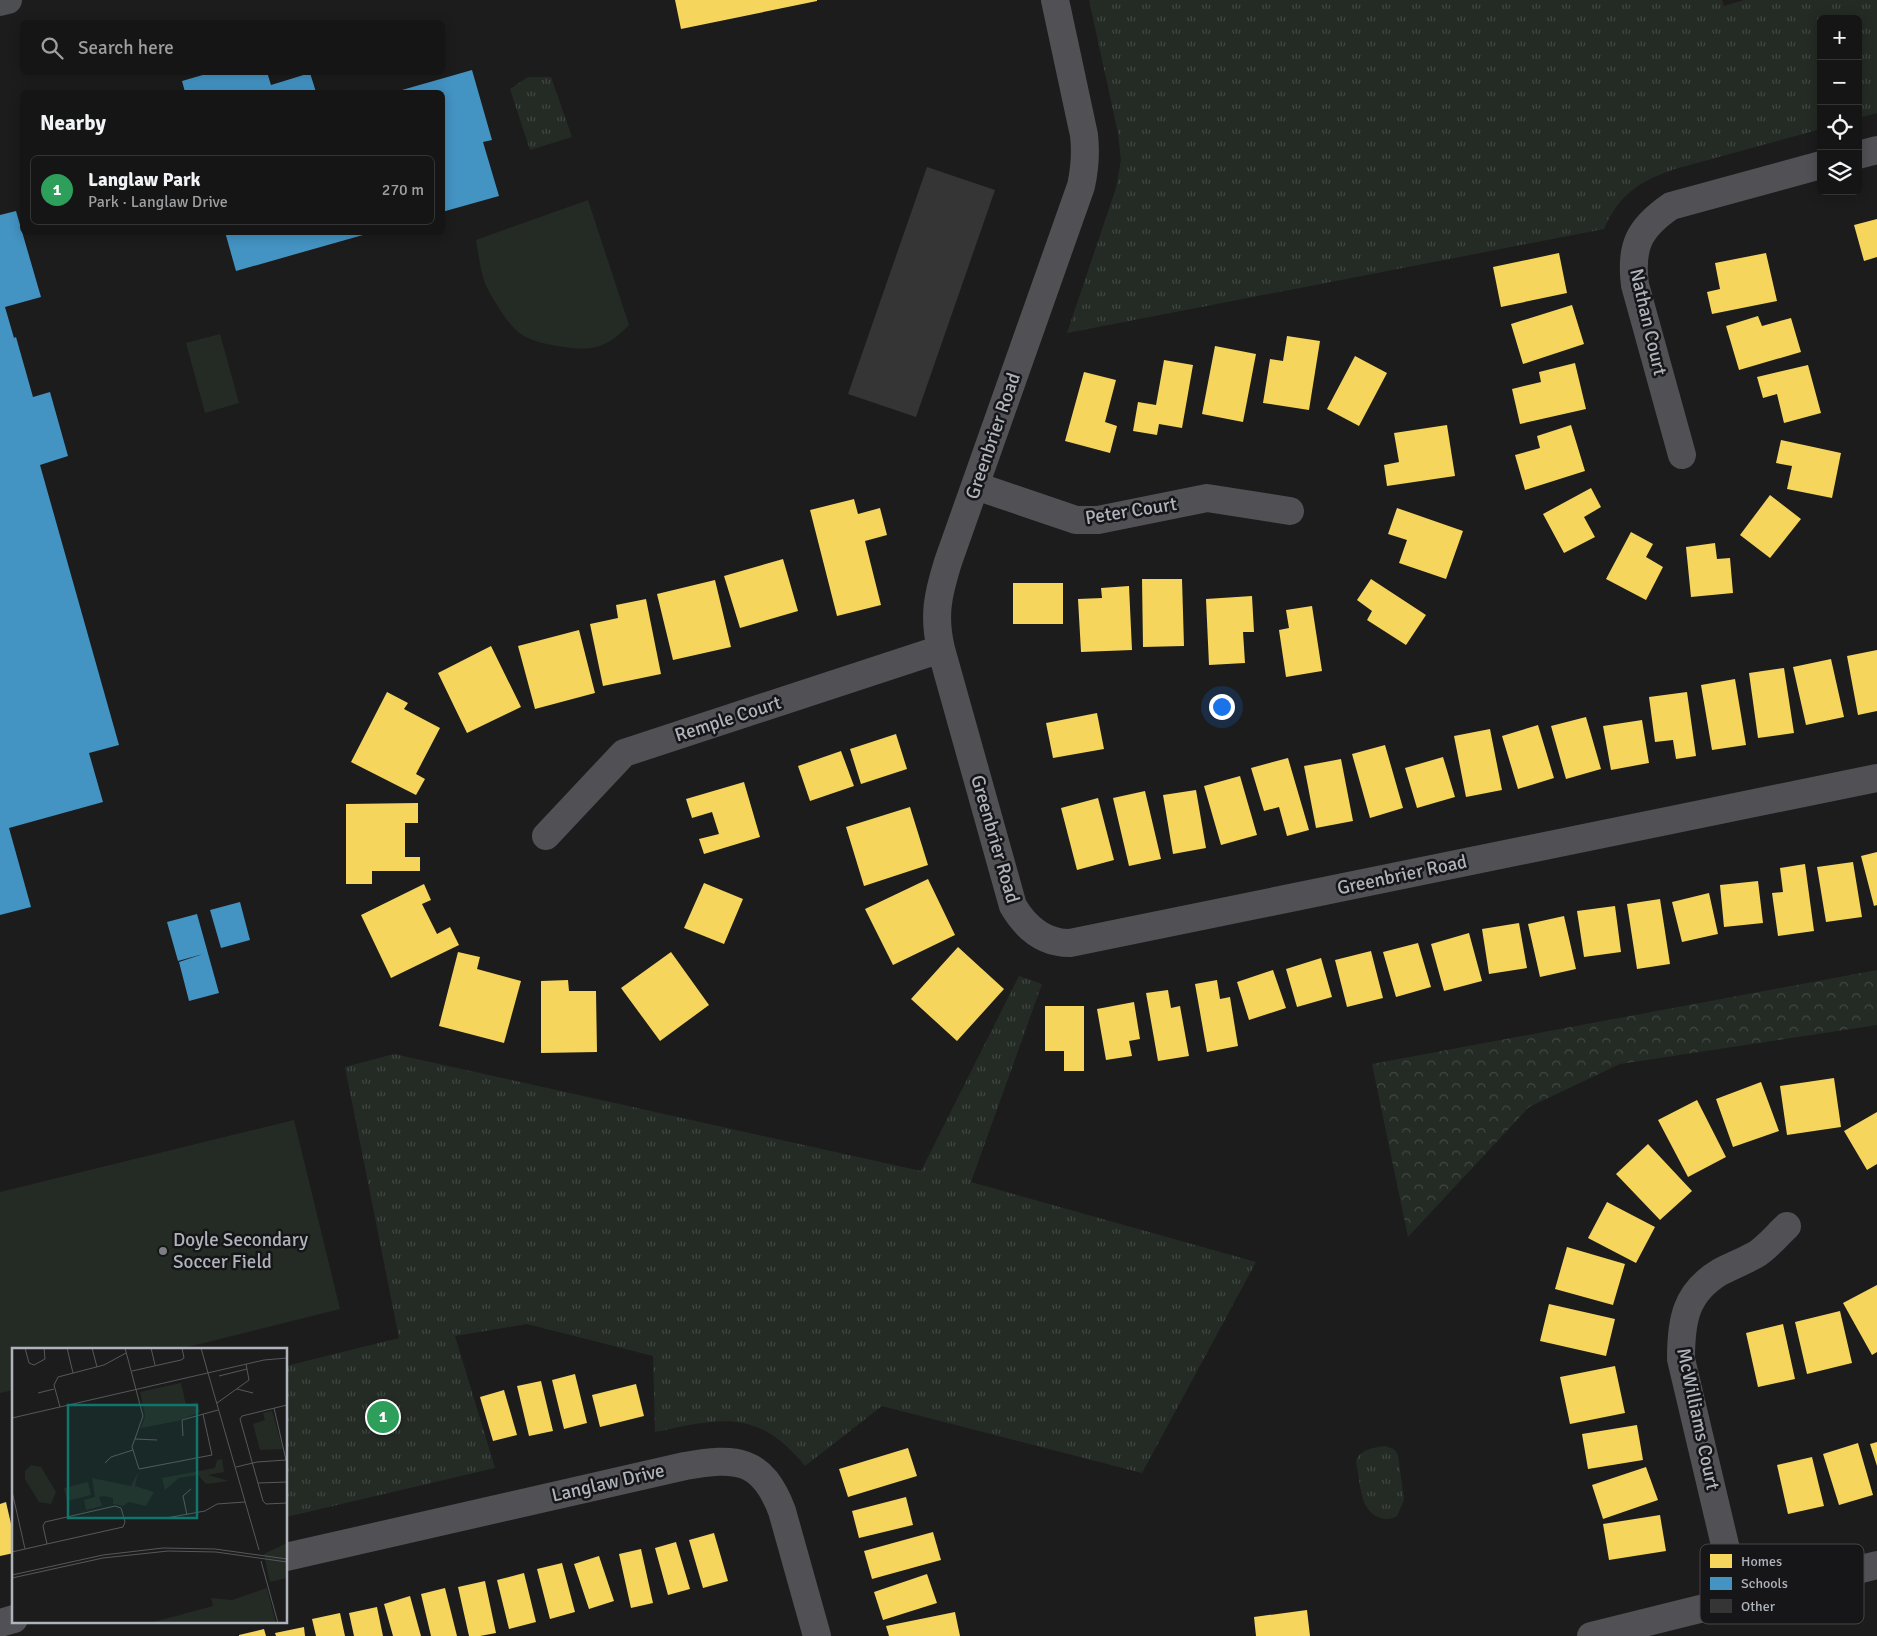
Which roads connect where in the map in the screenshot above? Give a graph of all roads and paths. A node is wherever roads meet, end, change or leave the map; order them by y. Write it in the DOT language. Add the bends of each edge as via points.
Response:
graph roads {
  1 [pos="8,0"];
  2 [pos="1054,0"];
  3 [pos="0,2"];
  4 [pos="1877,150"];
  5 [pos="1862,154"];
  6 [pos="1817,166"];
  7 [pos="1682,455"];
  8 [pos="976,486"];
  9 [pos="1290,511"];
  10 [pos="941,649"];
  11 [pos="1877,778"];
  12 [pos="546,836"];
  13 [pos="1787,1226"];
  14 [pos="1726,1544"];
  15 [pos="288,1557"];
  16 [pos="1877,1565"];
  17 [pos="1864,1568"];
  18 [pos="1700,1609"];
  19 [pos="817,1636"];
  20 [pos="1592,1636"];
  1 -- 3 [label="main road"];
  2 -- 8 [label="street, Greenbrier Road" via="1084,135 1085,166 1081,186"];
  4 -- 5 [label="street"];
  6 -- 7 [label="street, Nathan Court" via="1671,206 1643,231 1632,265 1635,285"];
  8 -- 9 [label="street, Peter Court" via="1076,520 1098,520 1208,498"];
  8 -- 10 [label="street, Greenbrier Road" via="940,588 936,631"];
  10 -- 11 [label="street, Greenbrier Road" via="1013,906 1021,920 1056,943 1080,941"];
  10 -- 12 [label="street, Remple Court" via="624,753"];
  13 -- 14 [label="street, McWilliams Court" via="1757,1254 1699,1287 1688,1306 1681,1330 1681,1359"];
  15 -- 19 [label="street, Langlaw Drive" via="685,1466 710,1461 735,1462 761,1474 776,1496"];
  16 -- 17 [label="street"];
  18 -- 20 [label="street"];
}
